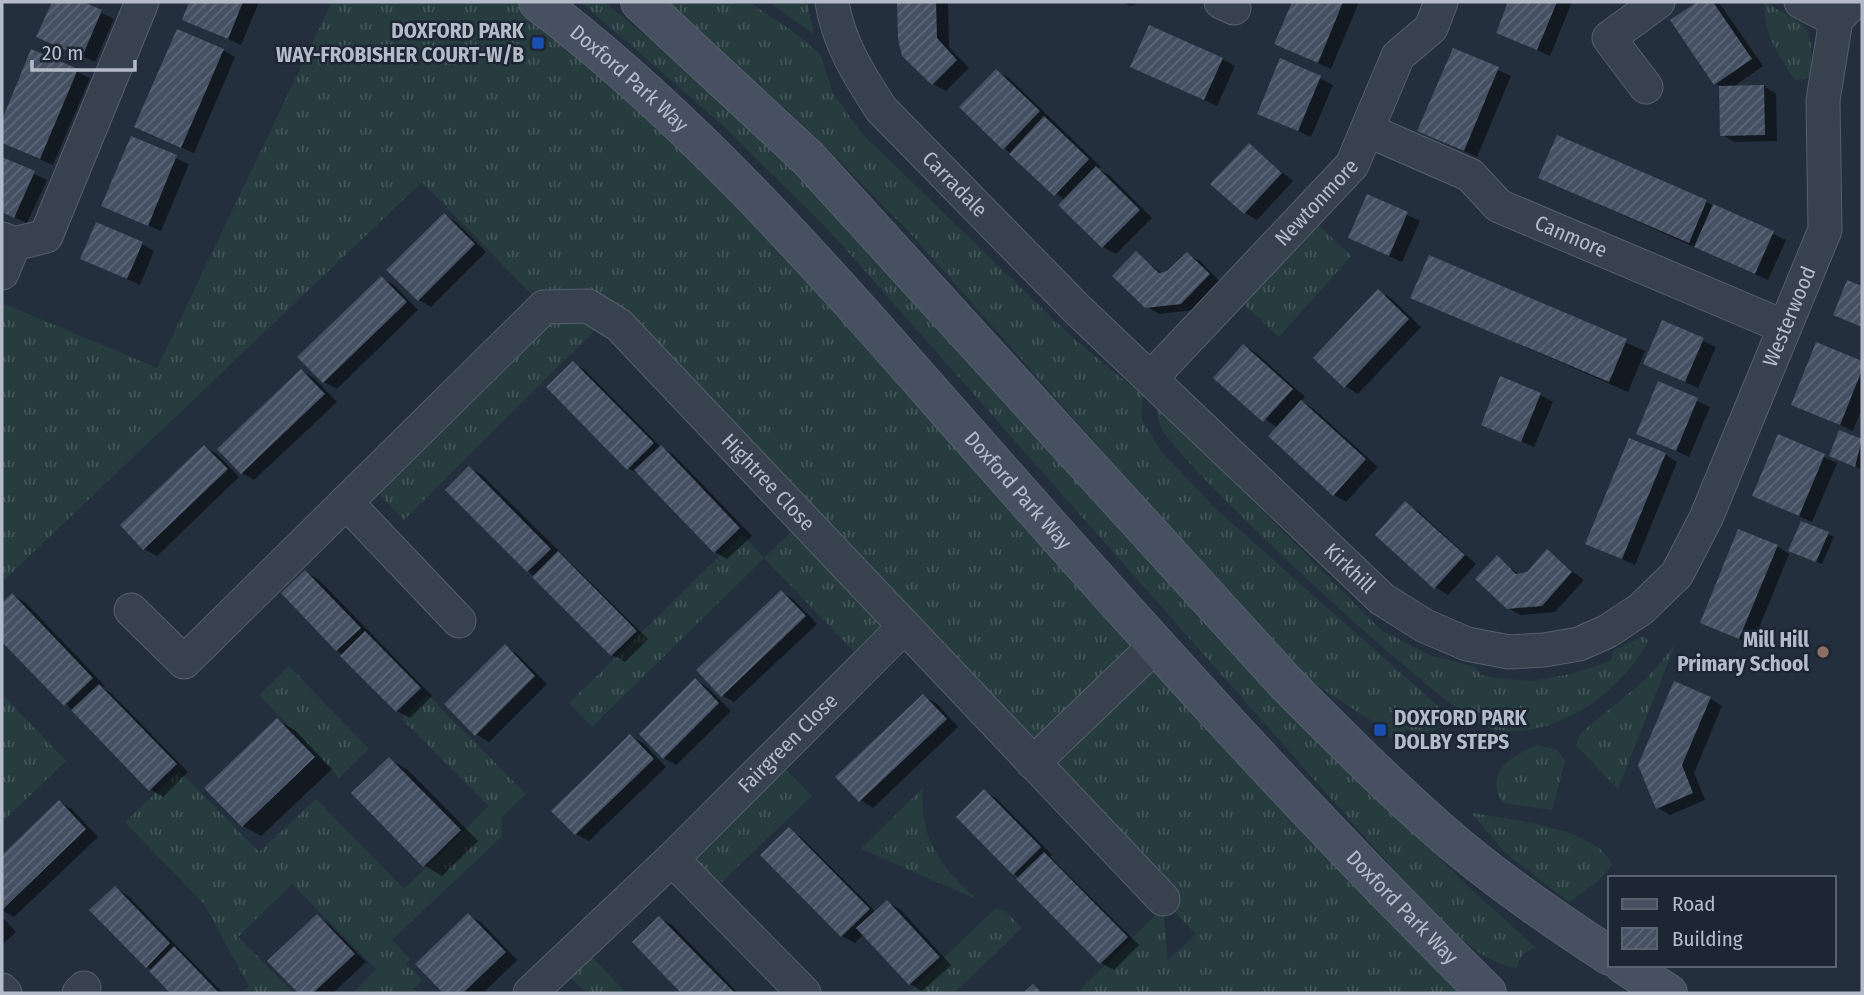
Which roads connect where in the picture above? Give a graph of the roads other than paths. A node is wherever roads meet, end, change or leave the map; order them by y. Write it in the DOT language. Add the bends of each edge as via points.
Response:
graph roads {
  1 [pos="142,2"];
  2 [pos="538,2"];
  3 [pos="640,2"];
  4 [pos="832,2"];
  5 [pos="1441,2"];
  6 [pos="1658,2"];
  7 [pos="1801,2"];
  8 [pos="1844,11"];
  9 [pos="1646,87"];
  10 [pos="1367,130"];
  11 [pos="6,252"];
  12 [pos="1784,327"];
  13 [pos="1116,343"];
  14 [pos="1152,377"];
  15 [pos="345,502"];
  16 [pos="1641,609"];
  17 [pos="131,610"];
  18 [pos="459,621"];
  19 [pos="904,628"];
  20 [pos="1156,645"];
  21 [pos="1033,763"];
  22 [pos="672,859"];
  23 [pos="1163,899"];
  24 [pos="1608,955"];
  25 [pos="1628,967"];
  26 [pos="530,993"];
  27 [pos="804,993"];
  28 [pos="1487,993"];
  29 [pos="1668,993"];
  1 -- 11 [label="street" via="46,236"];
  2 -- 20 [label="main road, Doxford Park Way" via="707,148"];
  3 -- 24 [label="main road" via="808,158 1314,712 1443,834"];
  4 -- 13 [label="street, Carradale" via="836,26 856,71 881,109"];
  5 -- 10 [label="street, Newtonmore" via="1431,28 1398,56"];
  6 -- 9 [label="street" via="1609,38"];
  7 -- 8 [label="street"];
  8 -- 12 [label="street, Westerwood" via="1823,100 1825,229"];
  10 -- 12 [label="street, Canmore" via="1470,175 1499,206"];
  10 -- 14 [label="street, Newtonmore" via="1352,165 1330,191"];
  12 -- 16 [label="street, Westerwood" via="1706,518 1677,574"];
  13 -- 14 [label="street, Kirkhill"];
  14 -- 16 [label="street, Kirkhill" via="1382,599 1425,626 1467,644 1509,652 1544,650 1579,645"];
  15 -- 17 [label="street, Hightree Close" via="184,662"];
  15 -- 18 [label="street"];
  15 -- 19 [label="street, Hightree Close" via="544,307 588,306 619,325"];
  19 -- 21 [label="street, Hightree Close"];
  19 -- 22 [label="street, Fairgreen Close"];
  20 -- 21 [label="street"];
  20 -- 28 [label="main road, Doxford Park Way" via="1393,900"];
  21 -- 23 [label="street, Hightree Close"];
  22 -- 26 [label="street, Fairgreen Close"];
  22 -- 27 [label="street"];
  25 -- 29 [label="main road"];
}
